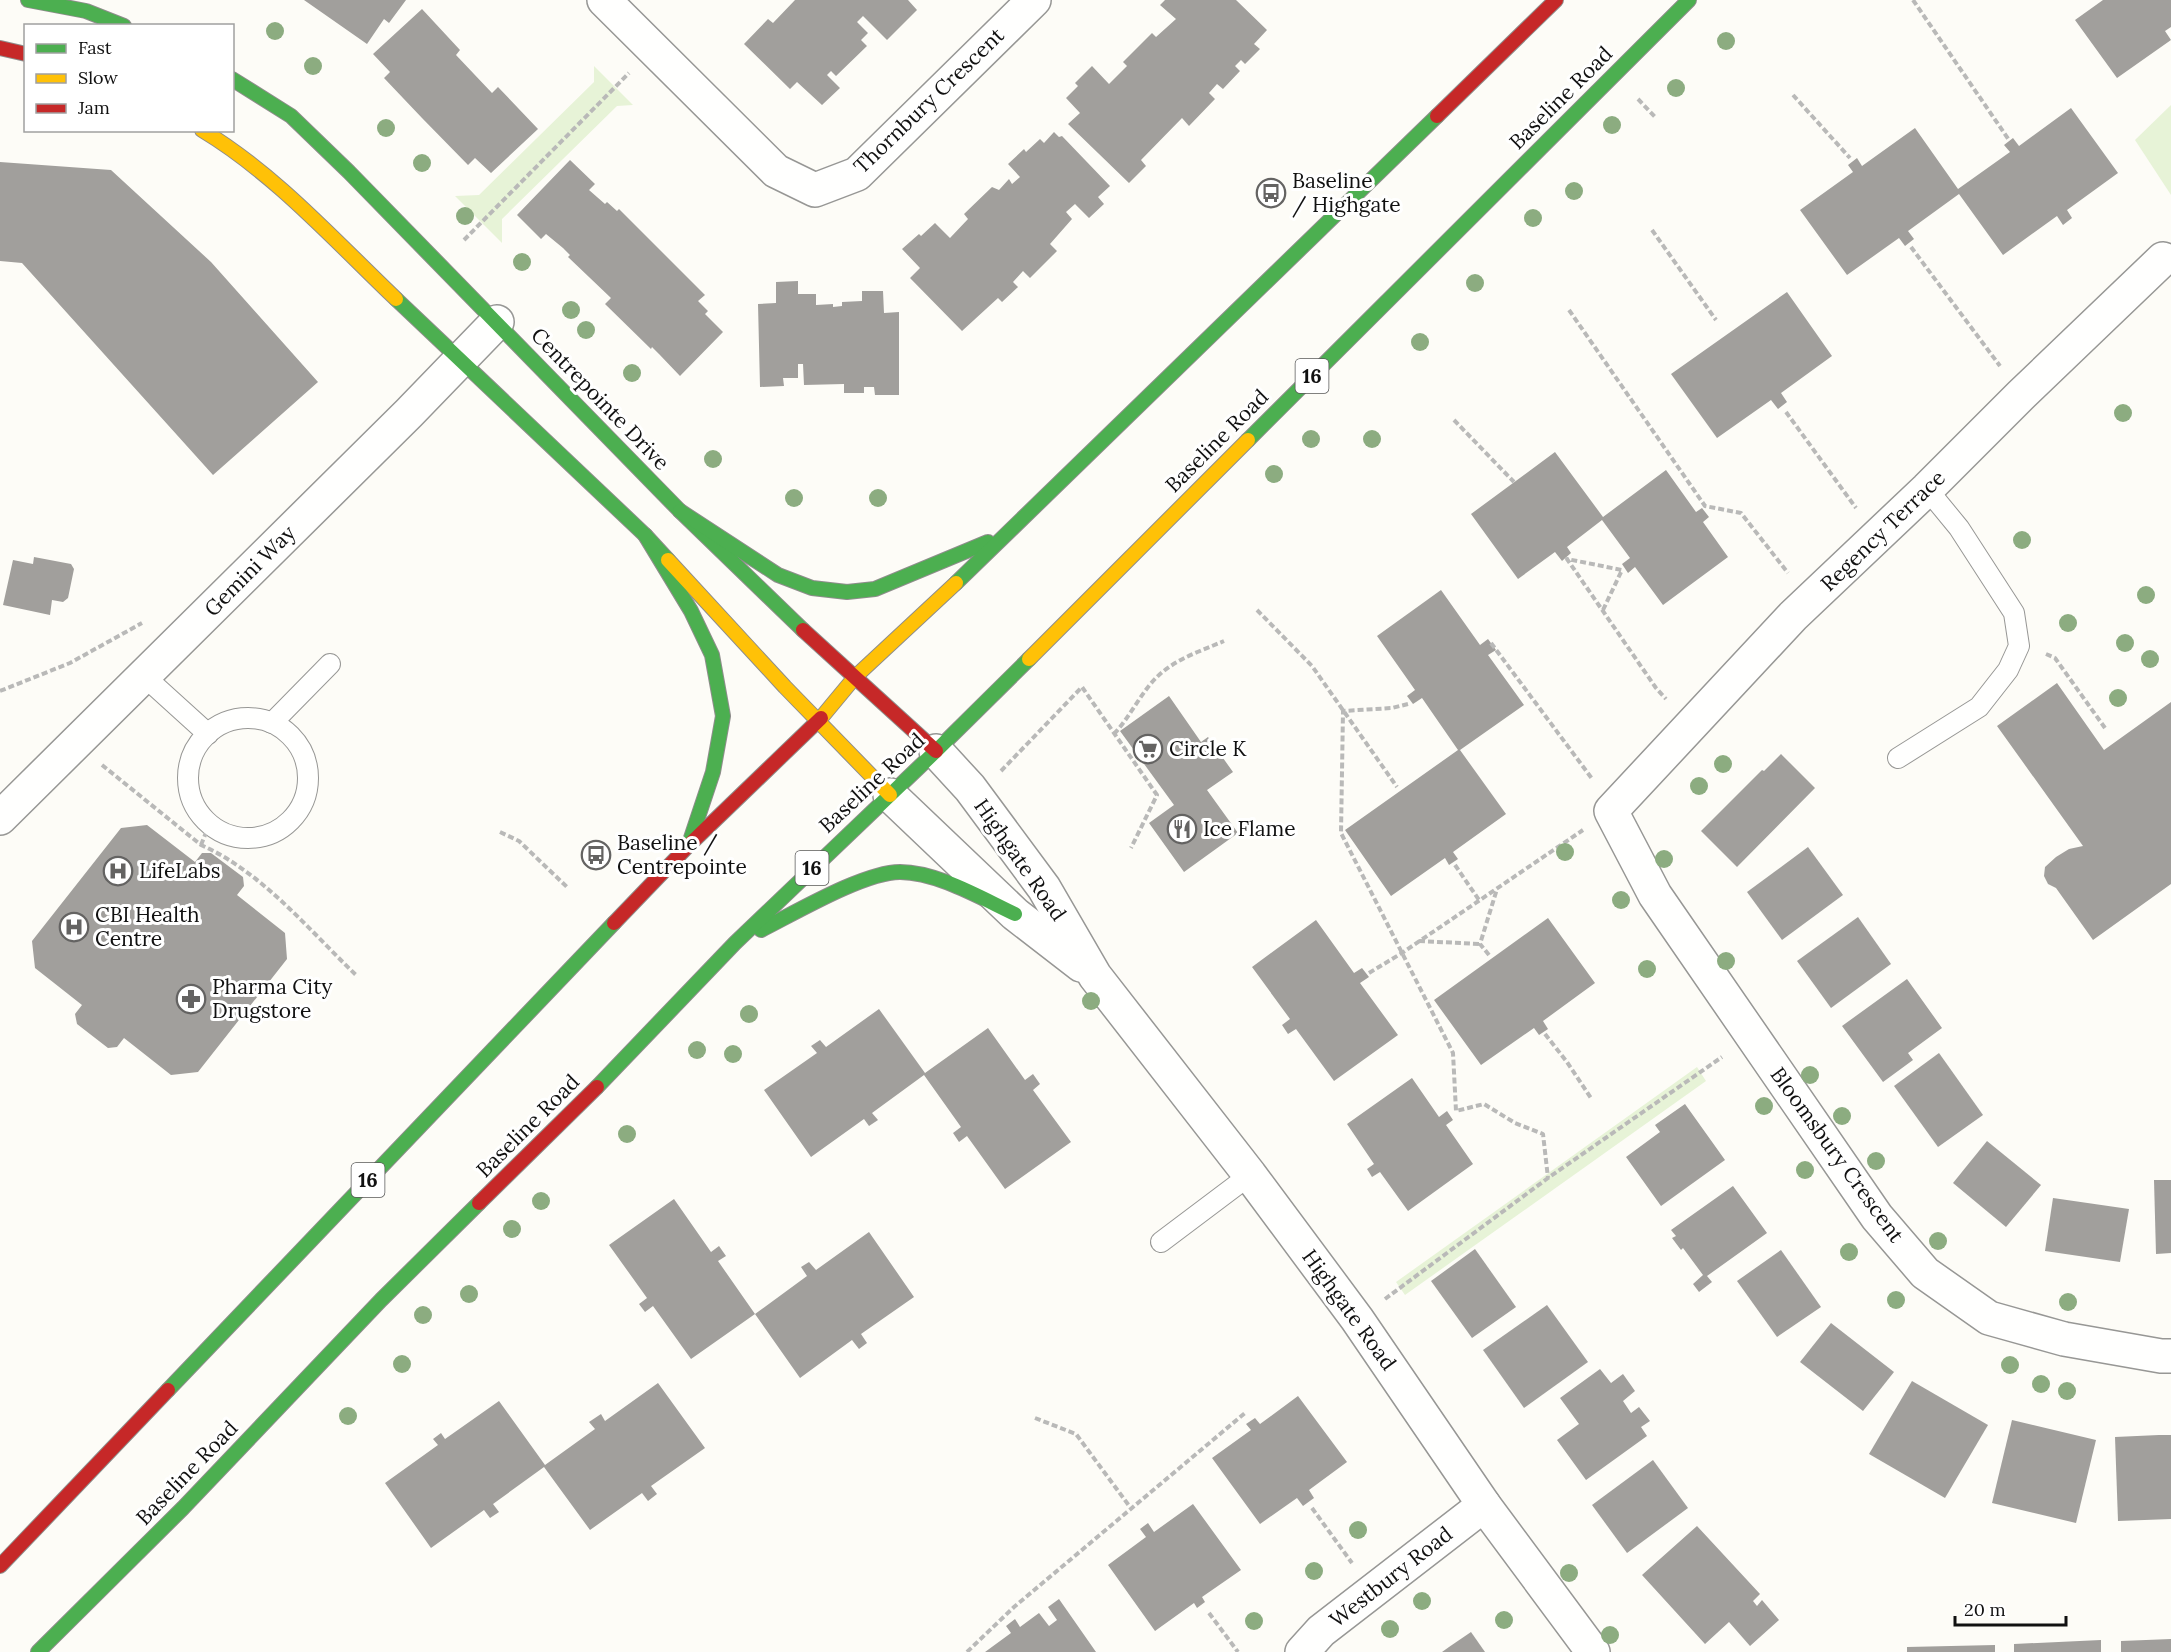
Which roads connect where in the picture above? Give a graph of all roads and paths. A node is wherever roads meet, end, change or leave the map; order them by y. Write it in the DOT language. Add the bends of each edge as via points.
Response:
graph roads {
  1 [pos="28,0"];
  2 [pos="604,0"];
  3 [pos="1034,0"];
  4 [pos="1556,0"];
  5 [pos="1689,0"];
  6 [pos="1913,0"];
  7 [pos="119,24"];
  8 [pos="0,48"];
  9 [pos="653,49"];
  10 [pos="24,53"];
  11 [pos="234,80"];
  12 [pos="1793,95"];
  13 [pos="205,132"];
  14 [pos="2009,140"];
  15 [pos="1850,158"];
  16 [pos="1652,230"];
  17 [pos="1911,247"];
  18 [pos="2163,259"];
  19 [pos="440,263"];
  20 [pos="1569,310"];
  21 [pos="1716,320"];
  22 [pos="497,322"];
  23 [pos="462,360"];
  24 [pos="1995,360"];
  25 [pos="1786,412"];
  26 [pos="1454,420"];
  27 [pos="1514,482"];
  28 [pos="1927,489"];
  29 [pos="1851,501"];
  30 [pos="680,511"];
  31 [pos="1009,533"];
  32 [pos="645,535"];
  33 [pos="1785,570"];
  34 [pos="1257,610"];
  35 [pos="1603,610"];
  36 [pos="148,619"];
  37 [pos="1224,641"];
  38 [pos="1491,643"];
  39 [pos="2019,646"];
  40 [pos="330,664"];
  41 [pos="144,676"];
  42 [pos="855,677"];
  43 [pos="1656,688"];
  44 [pos="0,691"];
  45 [pos="1408,704"];
  46 [pos="1343,711"];
  47 [pos="818,721"];
  48 [pos="272,723"];
  49 [pos="2105,728"];
  50 [pos="207,734"];
  51 [pos="1114,734"];
  52 [pos="76,744"];
  53 [pos="936,751"];
  54 [pos="1898,758"];
  55 [pos="1583,766"];
  56 [pos="996,776"];
  57 [pos="1397,787"];
  58 [pos="890,795"];
  59 [pos="1611,811"];
  60 [pos="0,818"];
  61 [pos="209,825"];
  62 [pos="500,832"];
  63 [pos="201,844"];
  64 [pos="688,846"];
  65 [pos="1131,848"];
  66 [pos="1550,852"];
  67 [pos="1455,865"];
  68 [pos="568,888"];
  69 [pos="1497,888"];
  70 [pos="1479,900"];
  71 [pos="1016,914"];
  72 [pos="1419,941"];
  73 [pos="735,943"];
  74 [pos="1480,944"];
  75 [pos="1402,953"];
  76 [pos="1488,955"];
  77 [pos="1369,974"];
  78 [pos="356,975"];
  79 [pos="1095,976"];
  80 [pos="1545,1034"];
  81 [pos="1752,1036"];
  82 [pos="1591,1098"];
  83 [pos="1250,1175"];
  84 [pos="1548,1178"];
  85 [pos="1161,1242"];
  86 [pos="1357,1319"];
  87 [pos="2171,1356"];
  88 [pos="1245,1413"];
  89 [pos="1035,1418"];
  90 [pos="1484,1505"];
  91 [pos="1130,1508"];
  92 [pos="1312,1508"];
  93 [pos="0,1566"];
  94 [pos="1373,1590"];
  95 [pos="1209,1614"];
  96 [pos="38,1652"];
  97 [pos="968,1652"];
  98 [pos="1238,1652"];
  99 [pos="1302,1652"];
  100 [pos="1593,1652"];
  1 -- 7 [label="main road" via="86,11"];
  2 -- 9 [label="street, Thornbury Crescent"];
  3 -- 9 [label="street, Thornbury Crescent" via="857,174 815,190 776,171"];
  4 -- 31 [label="main road, 16"];
  5 -- 53 [label="main road, Baseline Road / 16"];
  6 -- 14 [label="path"];
  8 -- 10 [label="main road"];
  9 -- 19 [label="path"];
  11 -- 19 [label="main road, Centrepointe Drive" via="291,116"];
  12 -- 15 [label="path"];
  13 -- 23 [label="main road" via="272,181"];
  16 -- 21 [label="path"];
  17 -- 24 [label="path"];
  18 -- 28 [label="street, Regency Terrace"];
  19 -- 22 [label="main road, Centrepointe Drive"];
  20 -- 33 [label="path" via="1705,506 1741,513"];
  22 -- 23 [label="street, Gemini Way"];
  22 -- 30 [label="main road, Centrepointe Drive"];
  23 -- 32 [label="main road"];
  23 -- 41 [label="street, Gemini Way"];
  25 -- 29 [label="path"];
  26 -- 27 [label="path"];
  28 -- 39 [label="lane" via="1959,528 2014,613"];
  28 -- 59 [label="street, Regency Terrace" via="1793,616"];
  30 -- 31 [label="main road" via="778,575 812,588 847,592 875,589"];
  30 -- 42 [label="main road, Centrepointe Drive"];
  31 -- 42 [label="main road, 16"];
  32 -- 47 [label="main road"];
  32 -- 64 [label="main road" via="691,611 712,655 723,716 713,772"];
  34 -- 46 [label="path" via="1312,666"];
  35 -- 35 [label="path" via="1622,570 1567,559 1573,568"];
  35 -- 43 [label="path"];
  36 -- 44 [label="path" via="70,663"];
  37 -- 51 [label="path" via="1186,657 1156,677"];
  38 -- 55 [label="path"];
  39 -- 49 [label="path" via="2055,658"];
  39 -- 54 [label="lane" via="2008,670 1979,707"];
  40 -- 48 [label="lane"];
  41 -- 50 [label="lane"];
  41 -- 52 [label="street, Gemini Way"];
  42 -- 47 [label="main road, 16"];
  42 -- 53 [label="main road, Centrepointe Drive"];
  45 -- 46 [label="path"];
  46 -- 57 [label="path"];
  46 -- 75 [label="path" via="1341,832"];
  47 -- 58 [label="main road"];
  47 -- 64 [label="main road, 16"];
  48 -- 50 [label="lane" via="238,719"];
  48 -- 61 [label="lane" via="289,735 304,760 307,791 299,810 286,825 267,836 247,839 227,835"];
  50 -- 61 [label="lane" via="195,750 188,779 196,809"];
  51 -- 56 [label="path" via="1082,687"];
  51 -- 65 [label="path" via="1157,795"];
  52 -- 60 [label="street, Gemini Way"];
  52 -- 63 [label="path"];
  53 -- 58 [label="main road, Baseline Road / 16"];
  53 -- 79 [label="street, Highgate Road" via="970,788 1044,888"];
  58 -- 71 [label="street, Highgate Road"];
  58 -- 73 [label="main road, Baseline Road / 16"];
  59 -- 81 [label="street, Bloomsbury Crescent" via="1655,894"];
  61 -- 63 [label="path"];
  62 -- 68 [label="path" via="519,841"];
  63 -- 78 [label="path" via="261,883"];
  64 -- 93 [label="main road, 16"];
  66 -- 69 [label="path"];
  67 -- 70 [label="path"];
  69 -- 70 [label="path"];
  69 -- 74 [label="path"];
  70 -- 72 [label="path"];
  71 -- 73 [label="main road" via="945,881 898,872 873,877"];
  71 -- 79 [label="street, Highgate Road"];
  72 -- 74 [label="path"];
  72 -- 75 [label="path"];
  73 -- 96 [label="main road, Baseline Road / 16"];
  74 -- 76 [label="path"];
  75 -- 77 [label="path"];
  75 -- 84 [label="path" via="1453,1053 1456,1111 1484,1104 1543,1134"];
  79 -- 83 [label="street, Highgate Road"];
  80 -- 82 [label="path"];
  81 -- 84 [label="path"];
  81 -- 87 [label="street, Bloomsbury Crescent" via="1877,1217 1925,1273 1989,1318 2064,1339"];
  83 -- 85 [label="lane"];
  83 -- 86 [label="street, Highgate Road"];
  84 -- 86 [label="path"];
  86 -- 90 [label="street, Highgate Road"];
  88 -- 91 [label="path"];
  89 -- 91 [label="path" via="1076,1434"];
  90 -- 94 [label="street, Westbury Road"];
  90 -- 100 [label="street, Highgate Road"];
  91 -- 97 [label="path" via="1014,1606"];
  92 -- 94 [label="path"];
  94 -- 99 [label="street, Westbury Road"];
  95 -- 98 [label="path"];
}
